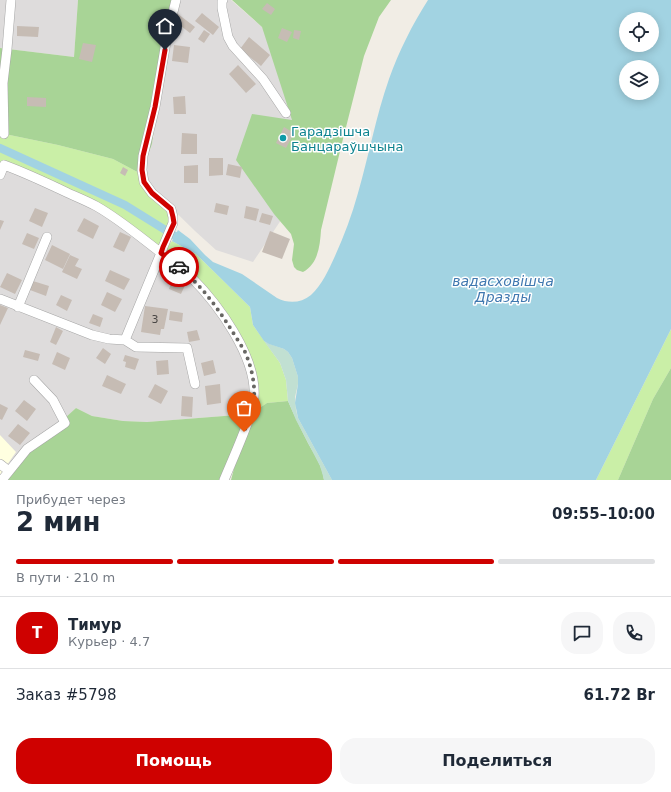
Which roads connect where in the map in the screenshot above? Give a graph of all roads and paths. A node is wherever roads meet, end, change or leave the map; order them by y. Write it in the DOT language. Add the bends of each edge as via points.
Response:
graph roads {
  1 [pos="11,0"];
  2 [pos="176,0"];
  3 [pos="223,0"];
  4 [pos="286,113"];
  5 [pos="4,134"];
  6 [pos="0,176"];
  7 [pos="47,237"];
  8 [pos="162,250"];
  9 [pos="0,299"];
  10 [pos="18,307"];
  11 [pos="125,340"];
  12 [pos="34,380"];
  13 [pos="195,384"];
  14 [pos="0,464"];
  15 [pos="9,472"];
  16 [pos="2,480"];
  17 [pos="224,480"];
  1 -- 5 [label="street" via="3,83"];
  2 -- 8 [label="street" via="142,170 144,182 152,193 171,209 174,223"];
  3 -- 4 [label="street" via="222,8 228,37 233,46 263,79"];
  6 -- 8 [label="street" via="4,165 36,178 96,206"];
  7 -- 10 [label="street"];
  8 -- 11 [label="street"];
  8 -- 17 [label="street" via="190,276 222,314 244,351 250,367 254,398 244,432"];
  9 -- 10 [label="street"];
  10 -- 11 [label="street" via="92,335"];
  11 -- 13 [label="street" via="136,347 187,348"];
  12 -- 15 [label="street" via="53,400 65,423 27,449"];
  14 -- 15 [label="street"];
  15 -- 16 [label="street"];
}
